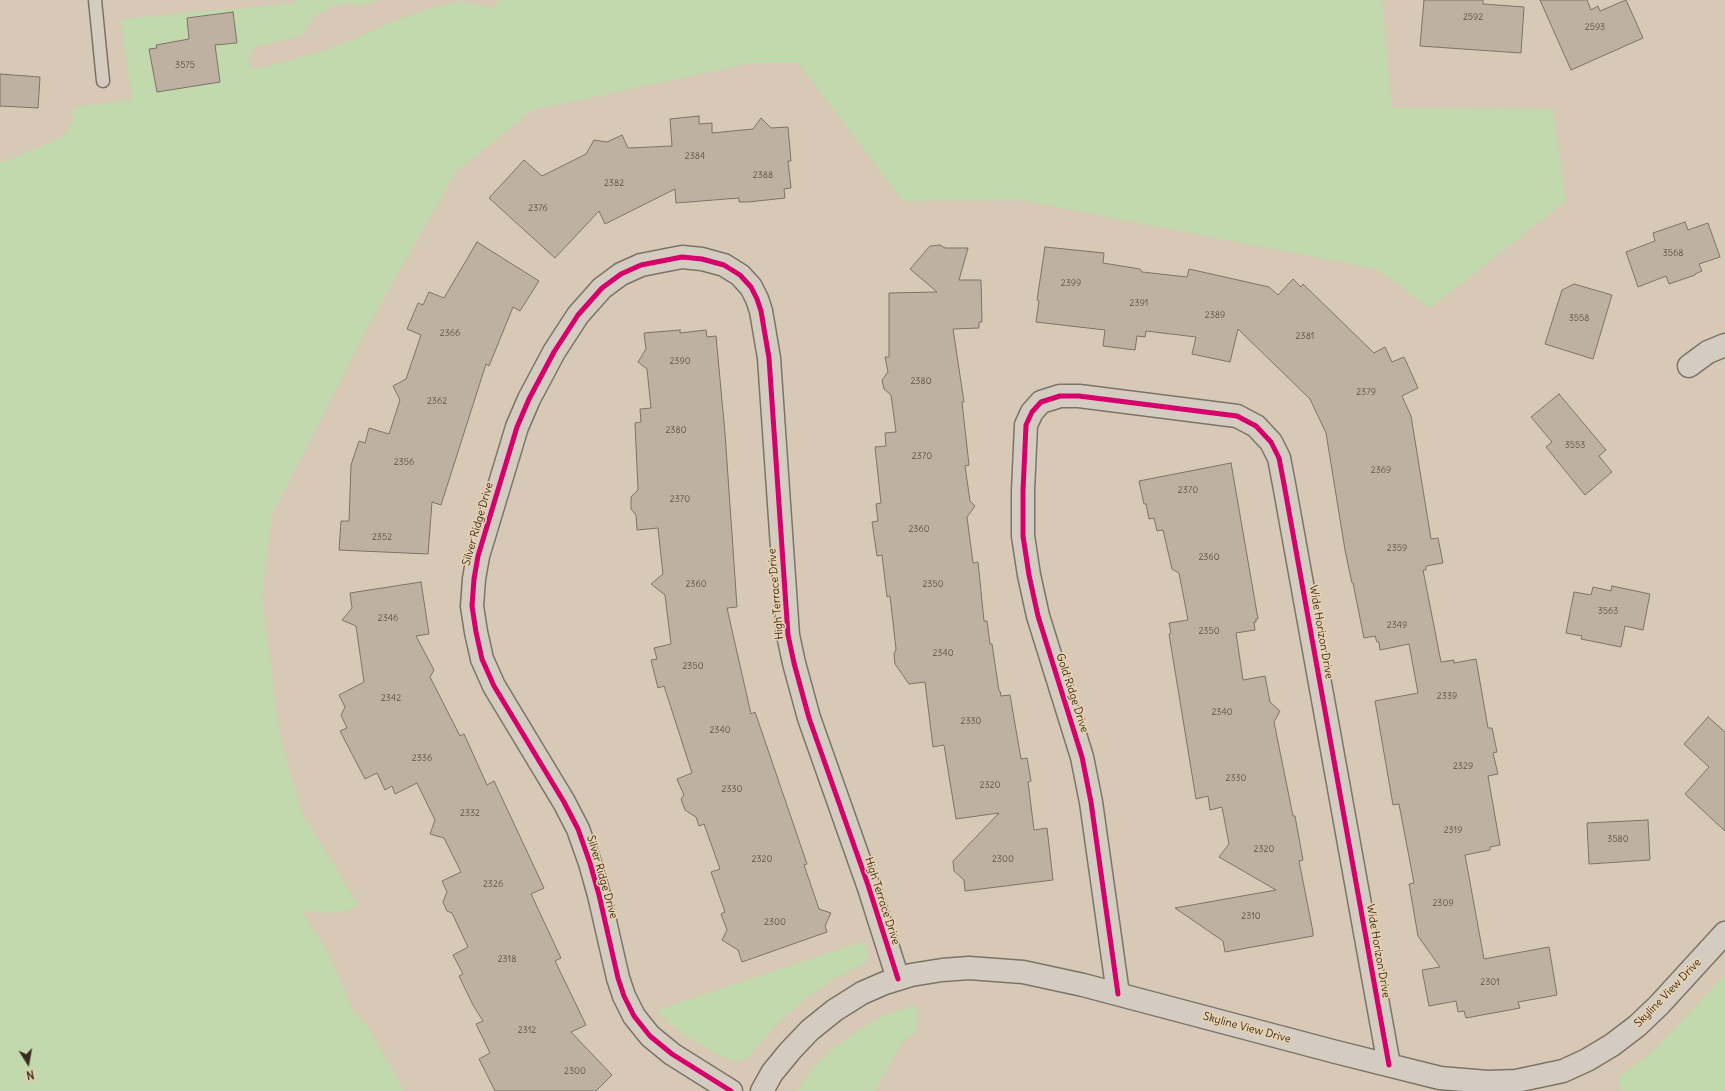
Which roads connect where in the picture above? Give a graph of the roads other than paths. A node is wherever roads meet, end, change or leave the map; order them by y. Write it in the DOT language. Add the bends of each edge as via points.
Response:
graph roads {
  1 [pos="94,0"];
  2 [pos="103,81"];
  3 [pos="761,311"];
  4 [pos="1725,345"];
  5 [pos="1689,366"];
  6 [pos="1041,402"];
  7 [pos="1725,933"];
  8 [pos="898,979"];
  9 [pos="1118,994"];
  10 [pos="1389,1065"];
  11 [pos="1438,1084"];
  12 [pos="731,1091"];
  13 [pos="762,1091"];
  1 -- 2 [label="lane"];
  3 -- 8 [label="street, High Terrace Drive" via="769,358 788,635 809,718"];
  3 -- 12 [label="street, Silver Ridge Drive" via="751,287 740,275 724,265 702,259 682,257 641,265 621,274 602,288 578,315 554,352 517,427 478,556 472,606 482,659 494,686 578,829 599,895 618,978 634,1016 650,1036 672,1054"];
  4 -- 5 [label="street" via="1708,352"];
  6 -- 9 [label="street, Gold Ridge Drive" via="1032,412 1026,425 1023,536 1028,575 1038,616 1082,757 1091,802"];
  6 -- 10 [label="street, Wide Horizon Drive" via="1060,396 1079,396 1237,416 1256,426 1270,442 1279,458"];
  7 -- 11 [label="street, Skyline View Drive" via="1637,1026 1587,1060 1563,1071 1516,1081"];
  8 -- 9 [label="street, Skyline View Drive" via="942,970 998,969 1052,978"];
  8 -- 13 [label="street, Skyline View Drive" via="862,993 810,1030 772,1073"];
  9 -- 10 [label="street, Skyline View Drive"];
  10 -- 11 [label="street, Skyline View Drive"];
}
